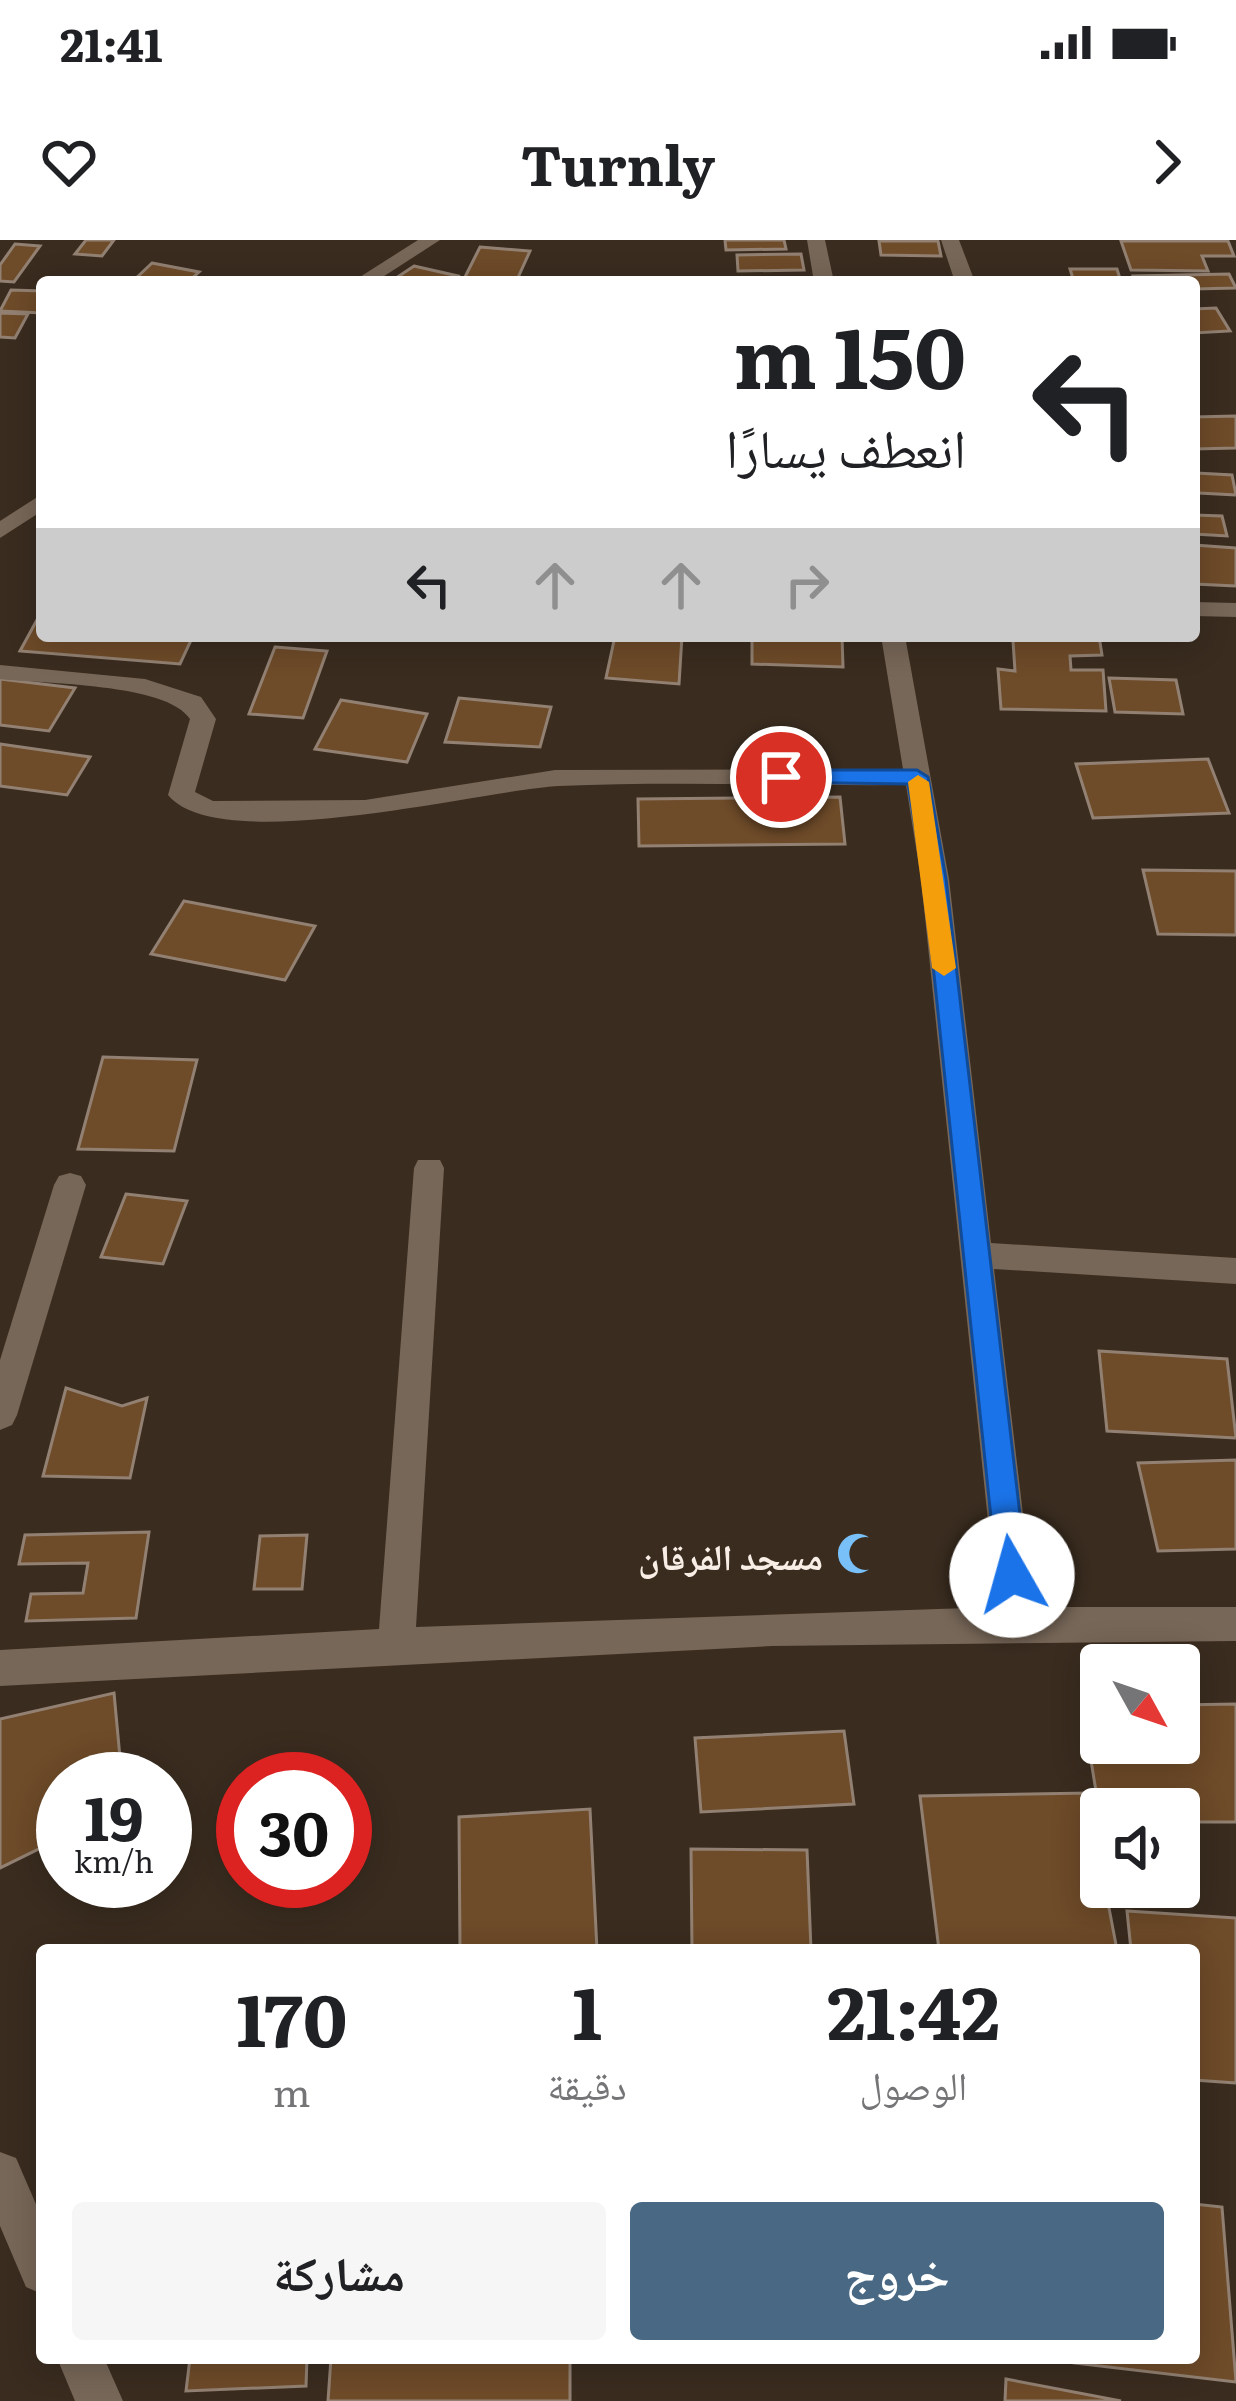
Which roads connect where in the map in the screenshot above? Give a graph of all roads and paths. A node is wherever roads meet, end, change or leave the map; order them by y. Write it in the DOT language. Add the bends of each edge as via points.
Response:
graph roads {
  1 [pos="431,240"];
  2 [pos="816,240"];
  3 [pos="950,240"];
  4 [pos="372,276"];
  5 [pos="823,276"];
  6 [pos="962,276"];
  7 [pos="36,505"];
  8 [pos="0,531"];
  9 [pos="1200,609"];
  10 [pos="1236,610"];
  11 [pos="894,642"];
  12 [pos="0,672"];
  13 [pos="917,777"];
  14 [pos="429,1168"];
  15 [pos="70,1185"];
  16 [pos="974,1255"];
  17 [pos="1236,1271"];
  18 [pos="0,1415"];
  19 [pos="1017,1621"];
  20 [pos="1236,1624"];
  21 [pos="396,1646"];
  22 [pos="0,1668"];
  23 [pos="0,2174"];
  24 [pos="36,2256"];
  25 [pos="83,2364"];
  26 [pos="99,2401"];
  1 -- 4 [label="street"];
  2 -- 5 [label="street"];
  3 -- 6 [label="street"];
  7 -- 8 [label="street"];
  9 -- 10 [label="street"];
  11 -- 13 [label="street"];
  12 -- 13 [label="street" via="146,686 192,702 202,719 182,796 208,810 365,808 555,778"];
  13 -- 16 [label="street"];
  14 -- 21 [label="street"];
  15 -- 18 [label="street"];
  16 -- 17 [label="street"];
  16 -- 19 [label="street"];
  19 -- 20 [label="street"];
  19 -- 21 [label="street"];
  21 -- 22 [label="street"];
  23 -- 24 [label="street"];
  25 -- 26 [label="street"];
}
